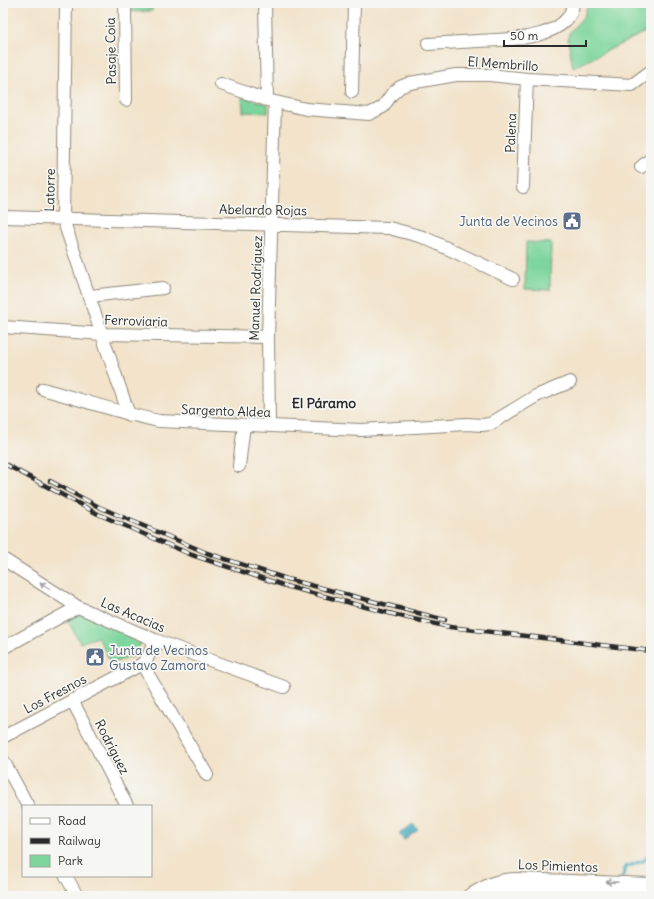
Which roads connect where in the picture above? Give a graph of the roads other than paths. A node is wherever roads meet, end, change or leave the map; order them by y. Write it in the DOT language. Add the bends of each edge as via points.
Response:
graph roads {
  1 [pos="66,3"];
  2 [pos="125,3"];
  3 [pos="265,3"];
  4 [pos="354,3"];
  5 [pos="573,3"];
  6 [pos="428,44"];
  7 [pos="651,71"];
  8 [pos="527,79"];
  9 [pos="221,84"];
  10 [pos="352,92"];
  11 [pos="126,100"];
  12 [pos="271,101"];
  13 [pos="651,159"];
  14 [pos="641,167"];
  15 [pos="523,187"];
  16 [pos="3,217"];
  17 [pos="63,219"];
  18 [pos="272,224"];
  19 [pos="513,279"];
  20 [pos="163,288"];
  21 [pos="90,296"];
  22 [pos="3,327"];
  23 [pos="103,334"];
  24 [pos="268,337"];
  25 [pos="570,382"];
  26 [pos="43,389"];
  27 [pos="129,415"];
  28 [pos="244,425"];
  29 [pos="268,426"];
  30 [pos="239,466"];
  31 [pos="3,559"];
  32 [pos="78,607"];
  33 [pos="155,640"];
  34 [pos="3,648"];
  35 [pos="142,664"];
  36 [pos="284,687"];
  37 [pos="72,700"];
  38 [pos="3,737"];
  39 [pos="3,760"];
  40 [pos="207,775"];
  41 [pos="27,805"];
  42 [pos="126,805"];
  43 [pos="66,877"];
  44 [pos="640,889"];
  45 [pos="651,895"];
  46 [pos="76,896"];
  47 [pos="468,896"];
  48 [pos="487,896"];
  1 -- 17 [label="street, Latorre"];
  2 -- 11 [label="street, Pasaje Coia"];
  3 -- 12 [label="street, Manuel Rodríguez"];
  4 -- 10 [label="street"];
  5 -- 6 [label="street" via="570,16 563,23 554,29 530,36"];
  7 -- 8 [label="street, El Membrillo" via="632,85"];
  8 -- 12 [label="street, El Membrillo" via="456,75 410,83 400,87 383,106 369,114 306,109"];
  8 -- 15 [label="street, Palena"];
  9 -- 12 [label="street, El Membrillo"];
  12 -- 18 [label="street, Manuel Rodríguez"];
  13 -- 14 [label="street"];
  16 -- 17 [label="street, Abelardo Rojas"];
  17 -- 18 [label="street, Abelardo Rojas"];
  17 -- 21 [label="street, Latorre"];
  18 -- 19 [label="street, Abelardo Rojas" via="389,228 407,232 436,242"];
  18 -- 24 [label="street, Manuel Rodríguez"];
  20 -- 21 [label="street"];
  21 -- 23 [label="street, Latorre"];
  22 -- 23 [label="street, Ferroviaria"];
  23 -- 24 [label="street, Ferroviaria"];
  23 -- 27 [label="street, Latorre"];
  24 -- 29 [label="street, Manuel Rodríguez"];
  25 -- 29 [label="street, Sargento Aldea" via="536,396 490,424 361,430"];
  26 -- 27 [label="street, Sargento Aldea"];
  27 -- 28 [label="street, Sargento Aldea" via="159,421"];
  28 -- 29 [label="street, Sargento Aldea"];
  28 -- 30 [label="street"];
  32 -- 31 [label="street, Las Acacias, one-way"];
  32 -- 33 [label="street, Las Acacias"];
  32 -- 34 [label="street"];
  33 -- 35 [label="street" via="147,659"];
  33 -- 36 [label="street, Las Acacias"];
  35 -- 37 [label="street, Los Fresnos"];
  35 -- 40 [label="street"];
  37 -- 38 [label="street, Los Fresnos"];
  37 -- 42 [label="street, Rodríguez"];
  39 -- 41 [label="street"];
  43 -- 46 [label="street"];
  44 -- 45 [label="street, Los Pimientos"];
  44 -- 47 [label="street, Los Pimientos, one-way" via="516,878 492,882"];
  44 -- 48 [label="street, Los Pimientos" via="506,890"];
}
